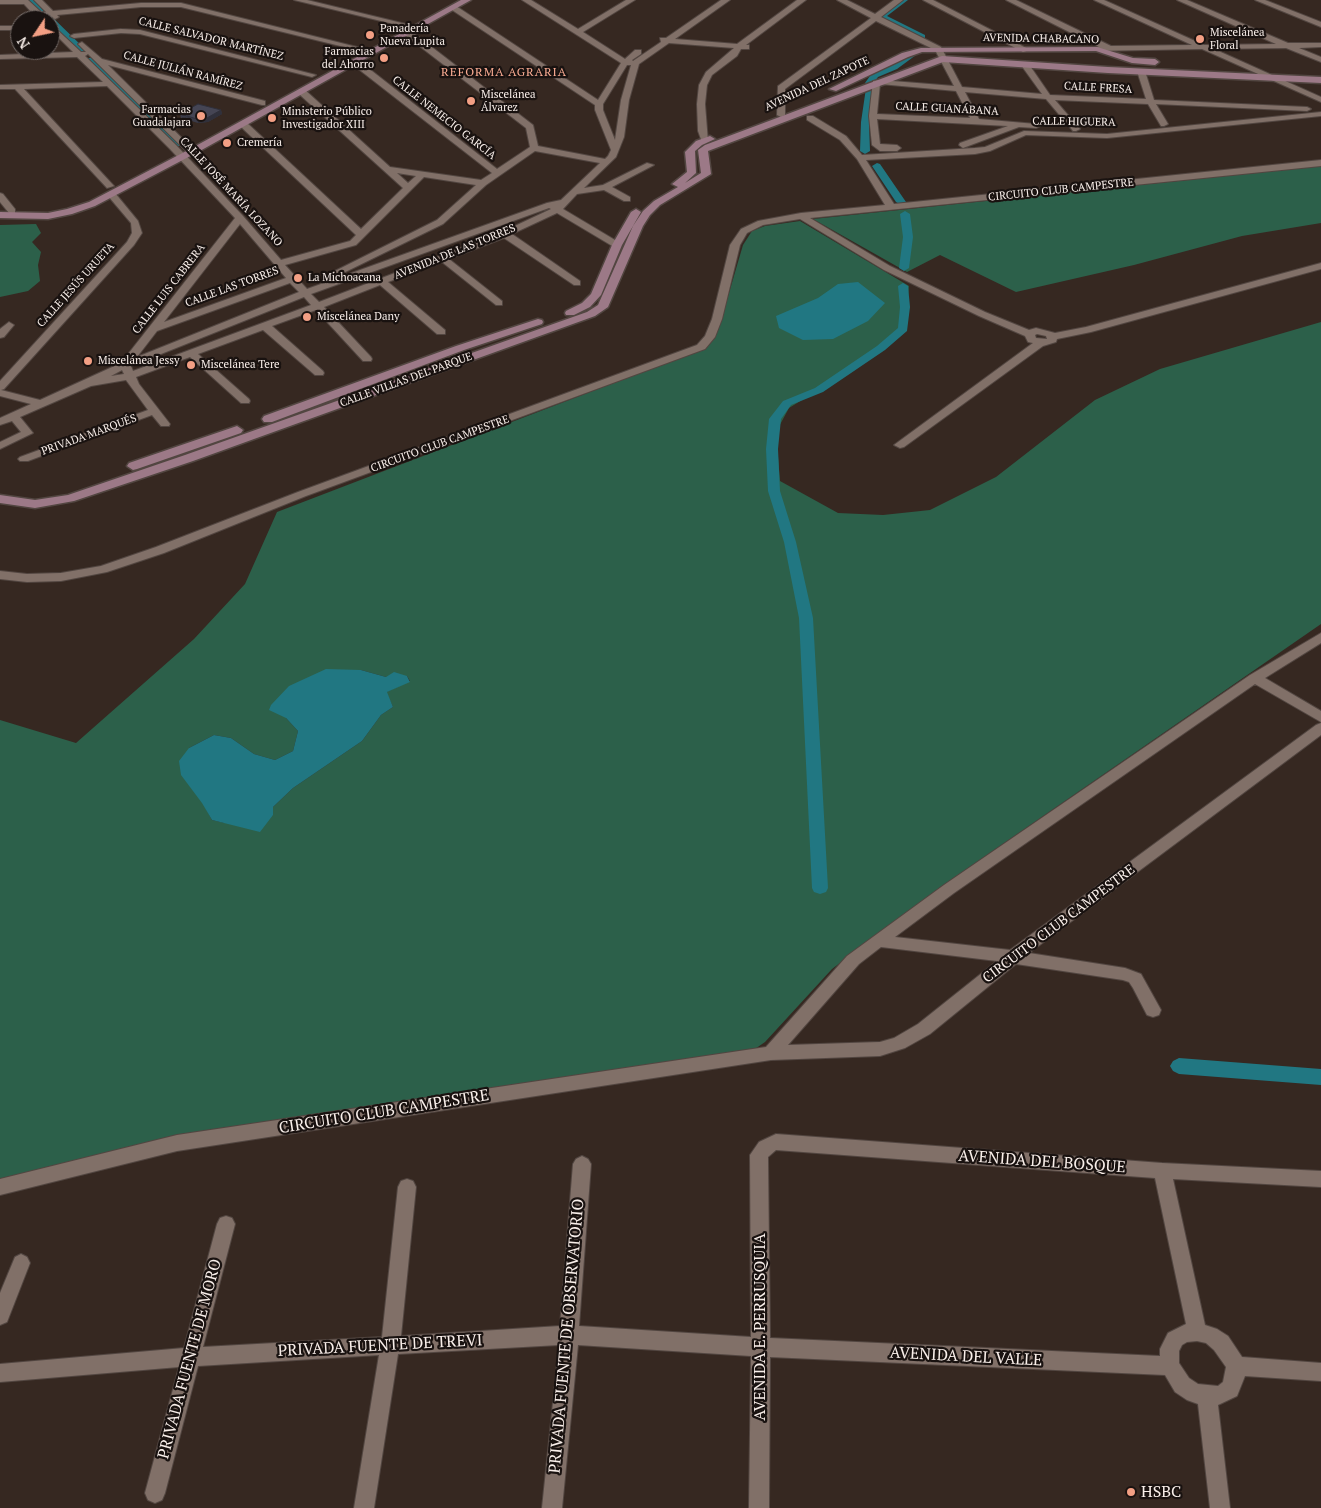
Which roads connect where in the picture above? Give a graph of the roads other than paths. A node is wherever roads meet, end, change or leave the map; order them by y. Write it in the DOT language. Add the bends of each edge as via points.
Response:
graph roads {
  1 [pos="38,0"];
  2 [pos="298,0"];
  3 [pos="467,0"];
  4 [pos="526,0"];
  5 [pos="631,0"];
  6 [pos="711,0"];
  7 [pos="726,0"];
  8 [pos="802,0"];
  9 [pos="813,0"];
  10 [pos="841,0"];
  11 [pos="926,0"];
  12 [pos="1010,0"];
  13 [pos="1098,0"];
  14 [pos="1181,0"];
  15 [pos="1259,0"];
  16 [pos="25,1"];
  17 [pos="0,2"];
  18 [pos="902,2"];
  19 [pos="453,4"];
  20 [pos="35,10"];
  21 [pos="48,10"];
  22 [pos="60,11"];
  23 [pos="682,20"];
  24 [pos="875,20"];
  25 [pos="60,22"];
  26 [pos="1321,25"];
  27 [pos="407,29"];
  28 [pos="68,30"];
  29 [pos="668,30"];
  30 [pos="577,33"];
  31 [pos="60,36"];
  32 [pos="914,38"];
  33 [pos="666,41"];
  34 [pos="646,45"];
  35 [pos="1321,45"];
  36 [pos="740,46"];
  37 [pos="1287,46"];
  38 [pos="1202,47"];
  39 [pos="749,48"];
  40 [pos="361,49"];
  41 [pos="938,49"];
  42 [pos="1097,49"];
  43 [pos="1110,49"];
  44 [pos="1026,50"];
  45 [pos="90,52"];
  46 [pos="373,52"];
  47 [pos="734,54"];
  48 [pos="80,55"];
  49 [pos="905,55"];
  50 [pos="0,56"];
  51 [pos="942,59"];
  52 [pos="100,60"];
  53 [pos="1321,60"];
  54 [pos="355,62"];
  55 [pos="625,62"];
  56 [pos="1169,63"];
  57 [pos="635,64"];
  58 [pos="1025,64"];
  59 [pos="1198,65"];
  60 [pos="1247,68"];
  61 [pos="1321,71"];
  62 [pos="1141,72"];
  63 [pos="312,76"];
  64 [pos="1269,78"];
  65 [pos="1321,80"];
  66 [pos="878,82"];
  67 [pos="109,84"];
  68 [pos="17,86"];
  69 [pos="0,87"];
  70 [pos="959,88"];
  71 [pos="302,92"];
  72 [pos="1048,96"];
  73 [pos="1321,100"];
  74 [pos="1151,102"];
  75 [pos="262,103"];
  76 [pos="599,104"];
  77 [pos="1319,111"];
  78 [pos="781,115"];
  79 [pos="873,116"];
  80 [pos="810,118"];
  81 [pos="976,121"];
  82 [pos="243,124"];
  83 [pos="1164,124"];
  84 [pos="1019,125"];
  85 [pos="1076,130"];
  86 [pos="711,142"];
  87 [pos="185,145"];
  88 [pos="534,148"];
  89 [pos="614,149"];
  90 [pos="192,152"];
  91 [pos="179,154"];
  92 [pos="860,158"];
  93 [pos="607,162"];
  94 [pos="1321,163"];
  95 [pos="650,165"];
  96 [pos="389,169"];
  97 [pos="497,173"];
  98 [pos="423,174"];
  99 [pos="483,183"];
  100 [pos="605,187"];
  101 [pos="408,188"];
  102 [pos="111,190"];
  103 [pos="574,192"];
  104 [pos="0,196"];
  105 [pos="627,199"];
  106 [pos="557,205"];
  107 [pos="892,208"];
  108 [pos="0,209"];
  109 [pos="12,211"];
  110 [pos="0,215"];
  111 [pos="801,216"];
  112 [pos="240,218"];
  113 [pos="505,234"];
  114 [pos="362,235"];
  115 [pos="617,245"];
  116 [pos="443,258"];
  117 [pos="279,264"];
  118 [pos="1321,266"];
  119 [pos="292,279"];
  120 [pos="381,281"];
  121 [pos="577,283"];
  122 [pos="304,292"];
  123 [pos="499,303"];
  124 [pos="317,306"];
  125 [pos="9,325"];
  126 [pos="265,326"];
  127 [pos="154,329"];
  128 [pos="441,332"];
  129 [pos="1029,334"];
  130 [pos="0,335"];
  131 [pos="1052,337"];
  132 [pos="1040,343"];
  133 [pos="192,354"];
  134 [pos="367,359"];
  135 [pos="125,364"];
  136 [pos="319,373"];
  137 [pos="129,376"];
  138 [pos="88,383"];
  139 [pos="0,387"];
  140 [pos="0,393"];
  141 [pos="245,401"];
  142 [pos="41,404"];
  143 [pos="154,411"];
  144 [pos="14,417"];
  145 [pos="0,422"];
  146 [pos="166,424"];
  147 [pos="900,445"];
  148 [pos="0,446"];
  149 [pos="24,459"];
  150 [pos="0,491"];
  151 [pos="0,500"];
  152 [pos="0,574"];
  153 [pos="1321,637"];
  154 [pos="1255,678"];
  155 [pos="1321,717"];
  156 [pos="1321,728"];
  157 [pos="879,941"];
  158 [pos="1014,957"];
  159 [pos="1153,1010"];
  160 [pos="772,1053"];
  161 [pos="764,1147"];
  162 [pos="582,1164"];
  163 [pos="1162,1170"];
  164 [pos="1321,1178"];
  165 [pos="407,1186"];
  166 [pos="0,1187"];
  167 [pos="226,1224"];
  168 [pos="21,1263"];
  169 [pos="0,1316"];
  170 [pos="1197,1332"];
  171 [pos="569,1335"];
  172 [pos="390,1346"];
  173 [pos="761,1347"];
  174 [pos="190,1356"];
  175 [pos="1170,1366"];
  176 [pos="1236,1366"];
  177 [pos="1321,1372"];
  178 [pos="0,1373"];
  179 [pos="1207,1396"];
  180 [pos="155,1493"];
  181 [pos="364,1508"];
  182 [pos="552,1508"];
  183 [pos="759,1508"];
  184 [pos="1220,1508"];
  1 -- 21 [label="street, CALLE JOSÉ MARÍA LOZANO"];
  2 -- 27 [label="street"];
  3 -- 19 [label="main road"];
  4 -- 30 [label="street" via="540,6"];
  5 -- 30 [label="street"];
  6 -- 23 [label="street"];
  7 -- 33 [label="street"];
  8 -- 36 [label="street"];
  9 -- 39 [label="street"];
  10 -- 24 [label="street"];
  11 -- 44 [label="street"];
  12 -- 43 [label="street"];
  13 -- 38 [label="street"];
  14 -- 37 [label="street"];
  15 -- 26 [label="street"];
  16 -- 17 [label="street"];
  16 -- 20 [label="street"];
  18 -- 24 [label="street"];
  19 -- 27 [label="main road"];
  19 -- 76 [label="street"];
  22 -- 40 [label="street" via="181,5"];
  24 -- 32 [label="street"];
  24 -- 78 [label="street" via="781,88"];
  25 -- 28 [label="street, CALLE JOSÉ MARÍA LOZANO"];
  27 -- 40 [label="main road"];
  27 -- 46 [label="main road"];
  27 -- 88 [label="street" via="530,127"];
  28 -- 45 [label="street, CALLE JOSÉ MARÍA LOZANO"];
  28 -- 63 [label="street, CALLE SALVADOR MARTÍNEZ" via="134,31"];
  29 -- 33 [label="street" via="653,39"];
  30 -- 55 [label="street"];
  31 -- 48 [label="street, CALLE JOSÉ MARÍA LOZANO"];
  32 -- 41 [label="street"];
  32 -- 49 [label="main road"];
  33 -- 36 [label="street"];
  33 -- 57 [label="street"];
  34 -- 55 [label="street"];
  35 -- 37 [label="street"];
  36 -- 39 [label="street"];
  36 -- 47 [label="street"];
  37 -- 38 [label="street"];
  37 -- 53 [label="street"];
  38 -- 43 [label="street"];
  38 -- 60 [label="street"];
  39 -- 47 [label="street"];
  40 -- 46 [label="street"];
  40 -- 63 [label="main road"];
  41 -- 44 [label="main road, AVENIDA CHABACANO"];
  41 -- 49 [label="main road, AVENIDA DEL ZAPOTE"];
  41 -- 51 [label="street"];
  42 -- 43 [label="street"];
  42 -- 44 [label="main road, AVENIDA CHABACANO"];
  42 -- 56 [label="main road, AVENIDA CHABACANO" via="1139,62"];
  45 -- 48 [label="street"];
  45 -- 52 [label="street, CALLE JOSÉ MARÍA LOZANO"];
  46 -- 54 [label="main road"];
  47 -- 86 [label="street" via="709,74 703,86 702,131"];
  48 -- 50 [label="street"];
  48 -- 67 [label="street, CALLE JOSÉ MARÍA LOZANO"];
  49 -- 78 [label="main road, AVENIDA DEL ZAPOTE"];
  51 -- 58 [label="main road, AVENIDA CHABACANO"];
  51 -- 66 [label="main road, AVENIDA DEL ZAPOTE"];
  51 -- 70 [label="street"];
  52 -- 75 [label="street, CALLE JULIÁN RAMÍREZ"];
  52 -- 87 [label="street, CALLE JOSÉ MARÍA LOZANO"];
  54 -- 71 [label="main road"];
  54 -- 97 [label="street, CALLE NEMECIO GARCÍA"];
  55 -- 57 [label="street"];
  55 -- 76 [label="street"];
  57 -- 89 [label="street, AVENIDA DE LAS TORRES" via="625,100 620,138"];
  58 -- 62 [label="main road, AVENIDA CHABACANO"];
  58 -- 72 [label="street"];
  59 -- 60 [label="main road"];
  60 -- 61 [label="main road"];
  60 -- 64 [label="street"];
  62 -- 64 [label="main road, AVENIDA CHABACANO"];
  62 -- 74 [label="street"];
  63 -- 75 [label="main road"];
  64 -- 65 [label="main road, AVENIDA CHABACANO"];
  64 -- 73 [label="street"];
  66 -- 70 [label="street, CALLE FRESA"];
  66 -- 79 [label="street"];
  66 -- 86 [label="main road, AVENIDA DEL ZAPOTE" via="746,134"];
  67 -- 68 [label="street"];
  67 -- 91 [label="street, CALLE JOSÉ MARÍA LOZANO"];
  68 -- 69 [label="street"];
  68 -- 102 [label="street"];
  70 -- 72 [label="street, CALLE FRESA"];
  70 -- 81 [label="street"];
  71 -- 82 [label="main road"];
  71 -- 96 [label="street"];
  72 -- 74 [label="street, CALLE FRESA"];
  72 -- 85 [label="street"];
  74 -- 77 [label="street, CALLE FRESA"];
  74 -- 83 [label="street"];
  75 -- 87 [label="main road"];
  76 -- 89 [label="street"];
  77 -- 83 [label="street, CALLE HIGUERA"];
  77 -- 92 [label="street, CALLE HIGUERA" via="1107,136 1024,133 975,151"];
  78 -- 86 [label="main road, AVENIDA DEL ZAPOTE"];
  79 -- 81 [label="street, CALLE GUANÁBANA"];
  79 -- 84 [label="street, CALLE HIGUERA" via="876,146 880,148 967,145"];
  80 -- 92 [label="street" via="843,138"];
  81 -- 84 [label="street, CALLE GUANÁBANA"];
  82 -- 90 [label="main road"];
  82 -- 114 [label="street"];
  83 -- 85 [label="street, CALLE HIGUERA"];
  84 -- 85 [label="street, CALLE HIGUERA"];
  86 -- 115 [label="main road, CALLE VILLAS DEL PARQUE" via="695,146 690,152 691,173 684,180 639,207"];
  86 -- 151 [label="main road, CALLE VILLAS DEL PARQUE" via="703,150 706,174 646,213 603,307 591,314 70,498 35,504"];
  87 -- 90 [label="street, CALLE JOSÉ MARÍA LOZANO"];
  87 -- 91 [label="main road"];
  88 -- 93 [label="street"];
  88 -- 97 [label="street"];
  89 -- 93 [label="street, AVENIDA DE LAS TORRES"];
  90 -- 91 [label="main road"];
  91 -- 102 [label="main road"];
  91 -- 112 [label="street, CALLE JOSÉ MARÍA LOZANO"];
  92 -- 107 [label="street"];
  93 -- 103 [label="street, AVENIDA DE LAS TORRES"];
  94 -- 107 [label="street, CIRCUITO CLUB CAMPESTRE"];
  95 -- 100 [label="street"];
  96 -- 98 [label="street"];
  96 -- 101 [label="street"];
  97 -- 99 [label="street"];
  98 -- 99 [label="street"];
  98 -- 101 [label="street"];
  99 -- 122 [label="street" via="440,222"];
  100 -- 103 [label="street"];
  100 -- 105 [label="street"];
  101 -- 114 [label="street"];
  102 -- 109 [label="main road" via="58,207"];
  102 -- 110 [label="main road" via="92,204 69,212 48,216"];
  102 -- 139 [label="street, CALLE JESÚS URUETA" via="135,224 137,233"];
  103 -- 106 [label="street, AVENIDA DE LAS TORRES"];
  104 -- 109 [label="street"];
  106 -- 113 [label="street, AVENIDA DE LAS TORRES"];
  106 -- 115 [label="street"];
  106 -- 122 [label="street, AVENIDA DE LAS TORRES"];
  107 -- 111 [label="street, CIRCUITO CLUB CAMPESTRE"];
  108 -- 109 [label="main road"];
  111 -- 129 [label="street" via="887,268"];
  111 -- 152 [label="street, CIRCUITO CLUB CAMPESTRE" via="761,223 744,232 735,245 717,319 710,337 701,347 302,494 160,550 103,568 60,576 27,578"];
  112 -- 117 [label="street, CALLE JOSÉ MARÍA LOZANO"];
  112 -- 127 [label="street, CALLE LUIS CABRERA"];
  113 -- 116 [label="street, AVENIDA DE LAS TORRES"];
  113 -- 121 [label="street"];
  114 -- 117 [label="street" via="348,245"];
  115 -- 150 [label="main road, CALLE VILLAS DEL PARQUE" via="596,295 574,311 460,348 67,490 37,496"];
  116 -- 120 [label="street, AVENIDA DE LAS TORRES"];
  116 -- 123 [label="street"];
  117 -- 119 [label="street, CALLE JOSÉ MARÍA LOZANO"];
  118 -- 131 [label="street"];
  119 -- 122 [label="street, CALLE JOSÉ MARÍA LOZANO"];
  119 -- 127 [label="street, CALLE LAS TORRES"];
  120 -- 124 [label="street, AVENIDA DE LAS TORRES"];
  120 -- 128 [label="street"];
  122 -- 124 [label="street, CALLE JOSÉ MARÍA LOZANO"];
  122 -- 135 [label="street, AVENIDA DE LAS TORRES"];
  124 -- 126 [label="street, AVENIDA DE LAS TORRES"];
  124 -- 134 [label="street, CALLE JOSÉ MARÍA LOZANO"];
  125 -- 130 [label="street"];
  126 -- 133 [label="street, AVENIDA DE LAS TORRES"];
  126 -- 136 [label="street"];
  127 -- 135 [label="street, CALLE LUIS CABRERA"];
  129 -- 131 [label="street" via="1041,331"];
  129 -- 132 [label="street" via="1029,338"];
  131 -- 132 [label="street" via="1050,342"];
  132 -- 147 [label="street"];
  133 -- 137 [label="street, AVENIDA DE LAS TORRES"];
  133 -- 141 [label="street"];
  135 -- 137 [label="street"];
  135 -- 138 [label="street, AVENIDA DE LAS TORRES"];
  137 -- 138 [label="street, AVENIDA DE LAS TORRES"];
  137 -- 143 [label="street"];
  138 -- 142 [label="street, AVENIDA DE LAS TORRES"];
  140 -- 142 [label="street"];
  142 -- 144 [label="street, AVENIDA DE LAS TORRES"];
  143 -- 146 [label="street"];
  143 -- 149 [label="street, PRIVADA MARQUÉS"];
  144 -- 145 [label="street, AVENIDA DE LAS TORRES"];
  144 -- 148 [label="street" via="28,433"];
  153 -- 154 [label="street"];
  154 -- 155 [label="street"];
  154 -- 157 [label="street"];
  156 -- 158 [label="street, CIRCUITO CLUB CAMPESTRE"];
  157 -- 158 [label="street"];
  157 -- 160 [label="street" via="852,960"];
  158 -- 159 [label="street" via="1126,974 1139,983"];
  158 -- 160 [label="street, CIRCUITO CLUB CAMPESTRE" via="924,1029 899,1043 880,1049"];
  160 -- 166 [label="street, CIRCUITO CLUB CAMPESTRE" via="177,1144"];
  161 -- 163 [label="street, AVENIDA DEL BOSQUE" via="776,1142"];
  161 -- 173 [label="street, AVENIDA E. PERRUSQUIA" via="759,1155"];
  162 -- 171 [label="street, PRIVADA FUENTE DE OBSERVATORIO"];
  163 -- 164 [label="street, AVENIDA DEL BOSQUE"];
  163 -- 170 [label="street"];
  165 -- 172 [label="street"];
  167 -- 174 [label="street, PRIVADA FUENTE DE MORO"];
  168 -- 169 [label="street"];
  170 -- 175 [label="street" via="1175,1339 1169,1349"];
  170 -- 176 [label="street" via="1210,1335 1221,1343"];
  171 -- 172 [label="street, PRIVADA FUENTE DE TREVI"];
  171 -- 173 [label="street, PRIVADA FUENTE DE TREVI"];
  171 -- 182 [label="street, PRIVADA FUENTE DE OBSERVATORIO"];
  172 -- 174 [label="street, PRIVADA FUENTE DE TREVI"];
  172 -- 181 [label="street"];
  173 -- 175 [label="street, AVENIDA DEL VALLE"];
  173 -- 183 [label="street, AVENIDA E. PERRUSQUIA"];
  174 -- 178 [label="street, PRIVADA FUENTE DE TREVI"];
  174 -- 180 [label="street, PRIVADA FUENTE DE MORO"];
  175 -- 179 [label="street" via="1182,1384"];
  176 -- 177 [label="street"];
  176 -- 179 [label="street" via="1230,1389 1220,1395"];
  179 -- 184 [label="street"];
}
